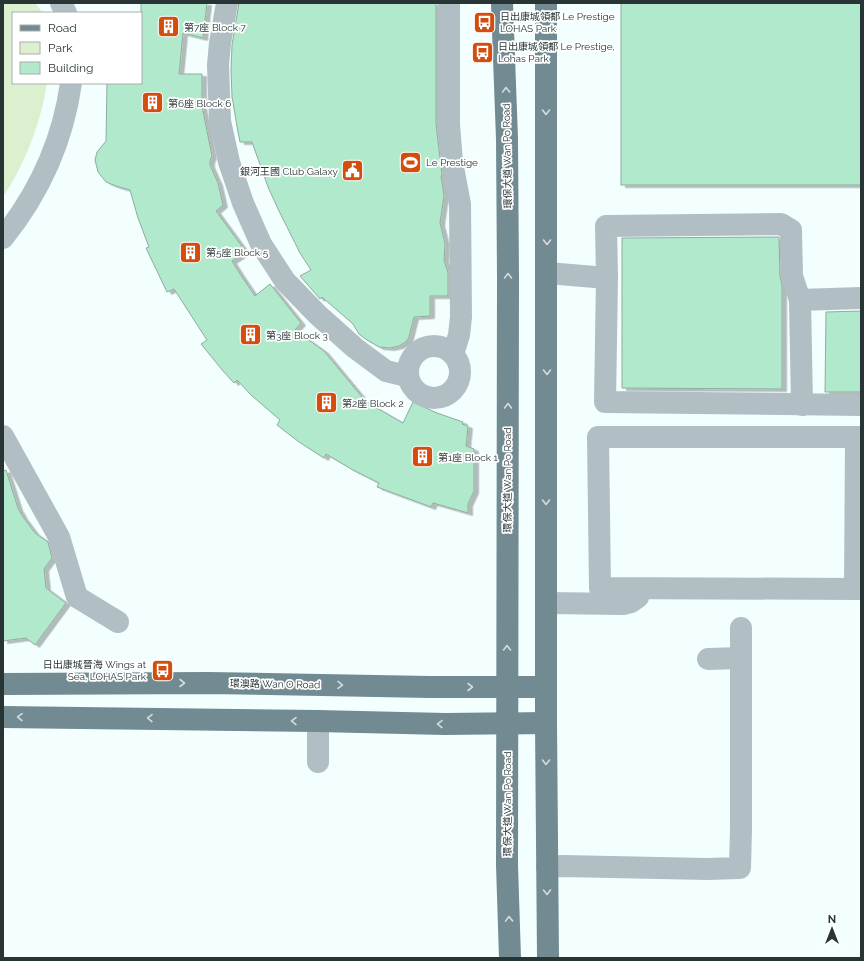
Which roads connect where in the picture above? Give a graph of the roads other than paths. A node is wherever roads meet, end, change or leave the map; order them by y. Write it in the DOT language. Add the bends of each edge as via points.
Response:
graph roads {
  1 [pos="61,3"];
  2 [pos="227,3"];
  3 [pos="449,3"];
  4 [pos="502,3"];
  5 [pos="546,3"];
  6 [pos="66,12"];
  7 [pos="71,84"];
  8 [pos="3,238"];
  9 [pos="547,273"];
  10 [pos="607,278"];
  11 [pos="861,298"];
  12 [pos="800,300"];
  13 [pos="453,354"];
  14 [pos="407,376"];
  15 [pos="802,405"];
  16 [pos="861,405"];
  17 [pos="3,436"];
  18 [pos="858,437"];
  19 [pos="638,588"];
  20 [pos="858,589"];
  21 [pos="546,603"];
  22 [pos="118,622"];
  23 [pos="741,628"];
  24 [pos="708,658"];
  25 [pos="741,658"];
  26 [pos="3,684"];
  27 [pos="507,687"];
  28 [pos="546,687"];
  29 [pos="3,717"];
  30 [pos="318,721"];
  31 [pos="507,724"];
  32 [pos="546,724"];
  33 [pos="318,762"];
  34 [pos="547,867"];
  35 [pos="510,958"];
  36 [pos="548,958"];
  1 -- 6 [label="street"];
  2 -- 14 [label="street" via="218,65 220,121 243,203 261,244 285,281 318,315 386,371"];
  3 -- 13 [label="street" via="449,124 452,162 460,204 461,279 460,335"];
  27 -- 4 [label="main road, 環保大道 Wan Po Road, one-way" via="508,261"];
  5 -- 9 [label="main road, one-way"];
  7 -- 8 [label="street" via="63,123 48,164 28,202"];
  9 -- 10 [label="street"];
  9 -- 21 [label="main road, one-way"];
  10 -- 12 [label="street" via="606,226 781,224 791,230 792,276"];
  10 -- 15 [label="street" via="605,402"];
  11 -- 12 [label="street"];
  12 -- 15 [label="street"];
  13 -- 14 [label="street" via="439,346 422,348 410,359"];
  13 -- 14 [label="street" via="458,362 460,380 449,394 441,398 423,396 410,384"];
  15 -- 16 [label="street"];
  17 -- 22 [label="street" via="58,537 77,597"];
  18 -- 19 [label="street" via="598,437 600,588"];
  18 -- 20 [label="street"];
  19 -- 20 [label="street"];
  19 -- 21 [label="street" via="638,597 623,604"];
  21 -- 28 [label="main road"];
  23 -- 25 [label="street"];
  24 -- 25 [label="street"];
  25 -- 34 [label="street" via="740,868"];
  26 -- 27 [label="main road, 環澳路 Wan O Road, one-way" via="208,683"];
  27 -- 28 [label="main road, 環澳路 Wan O Road"];
  27 -- 31 [label="main road, 環保大道 Wan Po Road"];
  28 -- 32 [label="main road"];
  30 -- 29 [label="main road, one-way"];
  31 -- 30 [label="main road, one-way"];
  30 -- 33 [label="street"];
  31 -- 32 [label="main road"];
  35 -- 31 [label="main road, 環保大道 Wan Po Road, one-way"];
  32 -- 34 [label="main road, one-way"];
  34 -- 36 [label="main road, one-way"];
}
